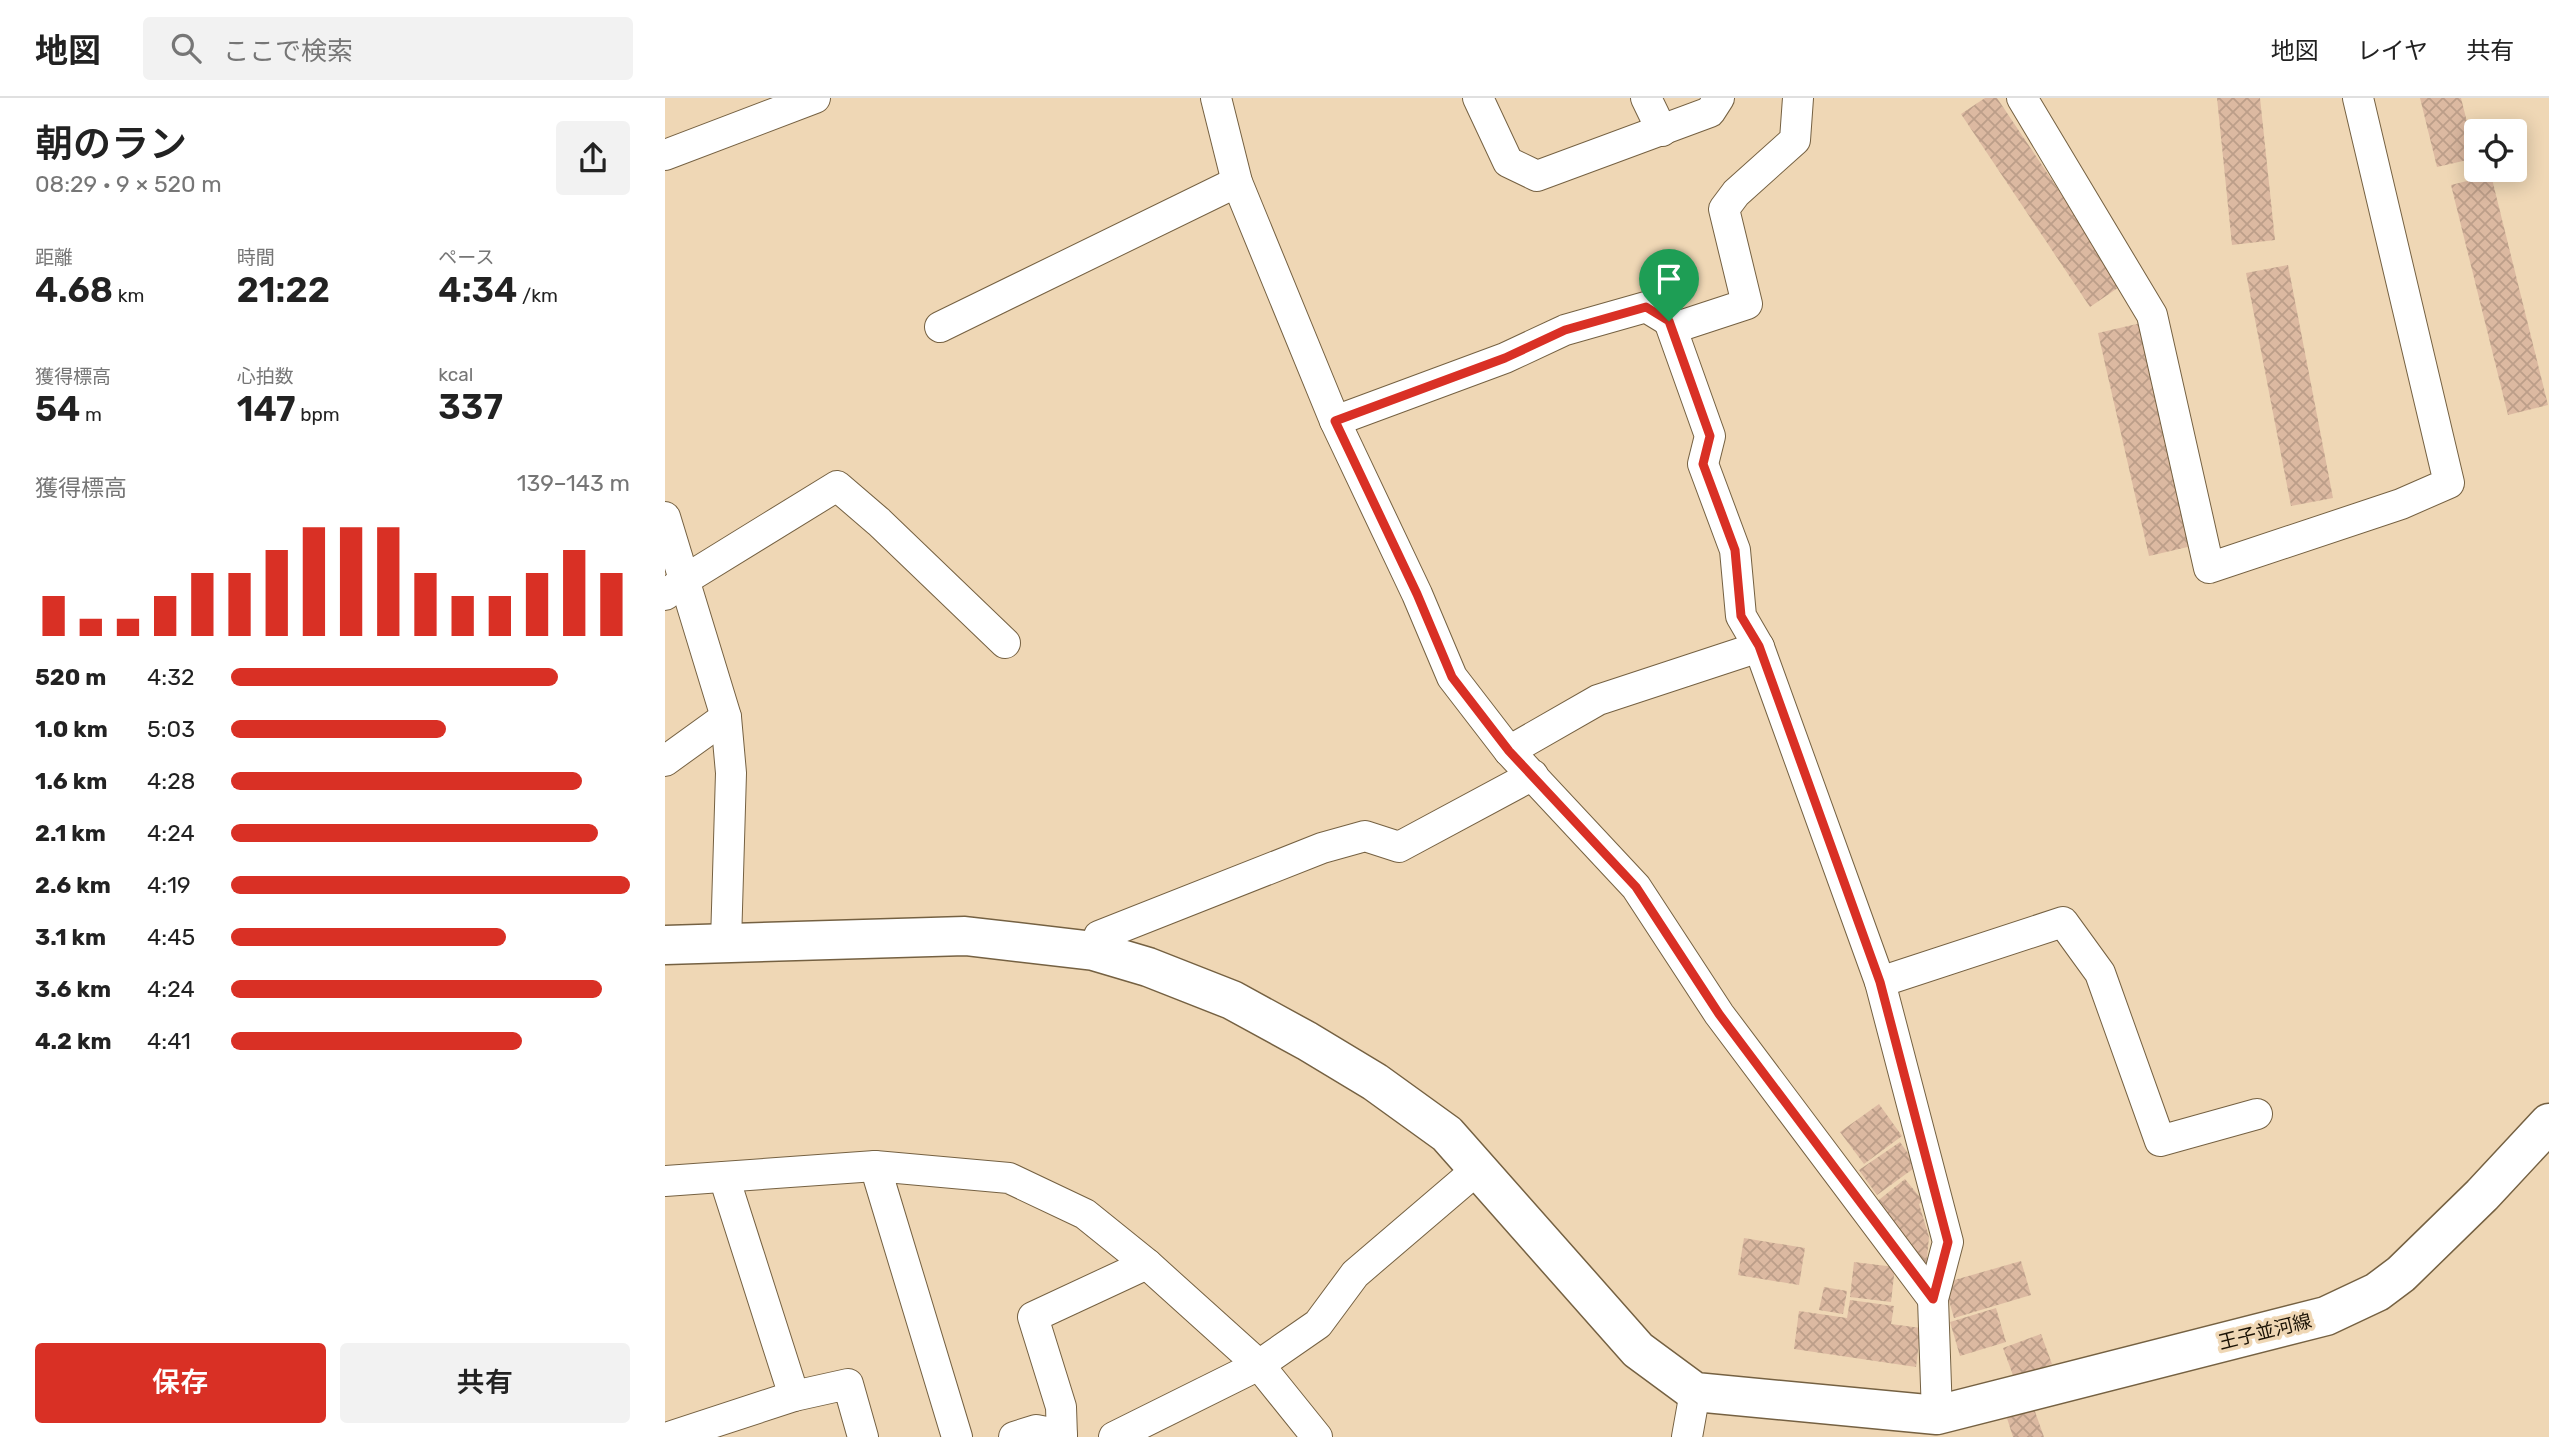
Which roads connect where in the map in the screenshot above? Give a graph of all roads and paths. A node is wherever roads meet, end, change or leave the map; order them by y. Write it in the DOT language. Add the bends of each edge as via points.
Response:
graph roads {
  1 [pos="815,98"];
  2 [pos="1216,98"];
  3 [pos="1478,98"];
  4 [pos="1646,98"];
  5 [pos="1719,98"];
  6 [pos="1798,98"];
  7 [pos="2022,98"];
  8 [pos="2358,98"];
  9 [pos="1662,131"];
  10 [pos="665,155"];
  11 [pos="1237,182"];
  12 [pos="1669,321"];
  13 [pos="940,327"];
  14 [pos="1335,421"];
  15 [pos="665,517"];
  16 [pos="675,587"];
  17 [pos="1005,643"];
  18 [pos="1759,646"];
  19 [pos="726,717"];
  20 [pos="1509,751"];
  21 [pos="665,761"];
  22 [pos="1533,775"];
  23 [pos="726,942"];
  24 [pos="665,945"];
  25 [pos="1094,951"];
  26 [pos="1880,982"];
  27 [pos="2257,1114"];
  28 [pos="2549,1124"];
  29 [pos="875,1166"];
  30 [pos="1479,1168"];
  31 [pos="724,1177"];
  32 [pos="665,1181"];
  33 [pos="1147,1264"];
  34 [pos="1933,1299"];
  35 [pos="1259,1365"];
  36 [pos="1695,1392"];
  37 [pos="794,1396"];
  38 [pos="1935,1426"];
  39 [pos="1062,1436"];
  40 [pos="669,1437"];
  41 [pos="863,1437"];
  42 [pos="957,1437"];
  43 [pos="1014,1437"];
  44 [pos="1114,1437"];
  45 [pos="1317,1437"];
  46 [pos="1686,1437"];
  1 -- 10 [label="street"];
  2 -- 11 [label="street"];
  3 -- 9 [label="street" via="1508,162 1537,176"];
  4 -- 9 [label="street"];
  5 -- 9 [label="street" via="1710,112"];
  6 -- 12 [label="street" via="1794,140 1724,209 1747,304 1680,326"];
  7 -- 8 [label="street" via="2152,315 2209,568 2449,484"];
  11 -- 13 [label="street"];
  11 -- 14 [label="street"];
  12 -- 14 [label="street" via="1646,307 1565,330 1505,358"];
  12 -- 18 [label="street" via="1710,436 1703,464 1735,550 1741,616"];
  14 -- 20 [label="street" via="1452,677"];
  15 -- 16 [label="street"];
  16 -- 17 [label="street" via="837,486"];
  16 -- 19 [label="street"];
  18 -- 20 [label="street" via="1598,700"];
  18 -- 26 [label="street"];
  19 -- 21 [label="street"];
  19 -- 23 [label="street" via="731,773"];
  20 -- 22 [label="street"];
  22 -- 25 [label="street" via="1398,847 1365,836 1322,848 1099,936"];
  22 -- 34 [label="street" via="1636,887 1719,1014"];
  23 -- 24 [label="street"];
  23 -- 25 [label="street" via="965,936"];
  25 -- 30 [label="street" via="1232,1000 1307,1041 1447,1134"];
  26 -- 27 [label="street" via="2063,922 2100,973 2160,1141"];
  26 -- 34 [label="street" via="1948,1242"];
  28 -- 38 [label="street, 王子並河線" via="2473,1204 2377,1292 2326,1316"];
  29 -- 31 [label="street"];
  29 -- 33 [label="street" via="1009,1178 1085,1214"];
  29 -- 42 [label="street"];
  30 -- 35 [label="street" via="1355,1274 1318,1324"];
  30 -- 36 [label="street" via="1638,1350"];
  31 -- 32 [label="street"];
  31 -- 37 [label="street"];
  33 -- 35 [label="street"];
  33 -- 39 [label="street" via="1033,1317 1061,1407"];
  34 -- 38 [label="street"];
  35 -- 44 [label="street"];
  35 -- 45 [label="street"];
  36 -- 38 [label="street, 王子並河線"];
  36 -- 46 [label="street"];
  37 -- 40 [label="street"];
  37 -- 41 [label="street" via="848,1384"];
  39 -- 43 [label="street" via="1035,1430"];
}
